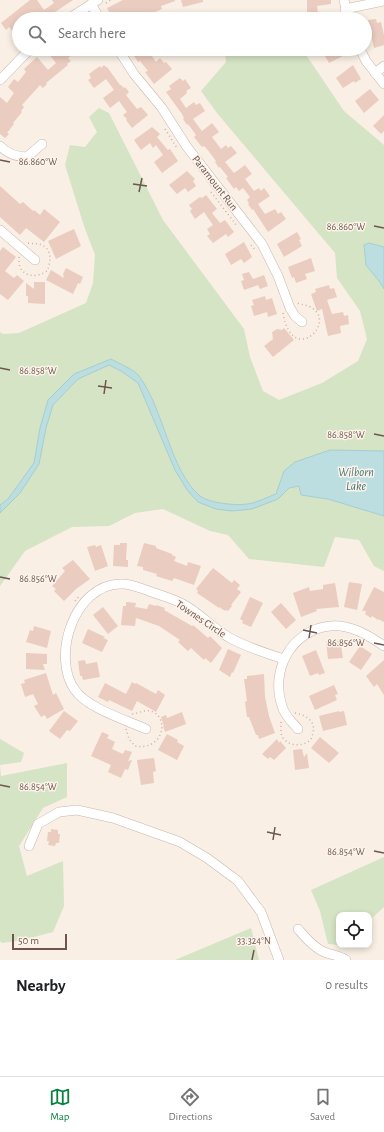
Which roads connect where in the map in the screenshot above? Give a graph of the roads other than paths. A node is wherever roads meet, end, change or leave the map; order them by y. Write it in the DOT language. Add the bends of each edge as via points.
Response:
graph roads {
  1 [pos="384,1"];
  2 [pos="95,2"];
  3 [pos="345,4"];
  4 [pos="79,12"];
  5 [pos="98,12"];
  6 [pos="23,56"];
  7 [pos="122,56"];
  8 [pos="364,56"];
  9 [pos="384,66"];
  10 [pos="375,73"];
  11 [pos="0,80"];
  12 [pos="384,84"];
  13 [pos="42,144"];
  14 [pos="0,146"];
  15 [pos="0,230"];
  16 [pos="35,260"];
  17 [pos="302,322"];
  18 [pos="384,646"];
  19 [pos="283,659"];
  20 [pos="146,729"];
  21 [pos="298,729"];
  22 [pos="30,846"];
  23 [pos="298,929"];
  24 [pos="279,960"];
  25 [pos="346,960"];
  1 -- 3 [label="street"];
  2 -- 4 [label="street"];
  2 -- 5 [label="street"];
  6 -- 11 [label="street"];
  7 -- 17 [label="street, Paramount Run" via="162,108 187,147 262,244 276,270 290,308"];
  8 -- 10 [label="street"];
  9 -- 10 [label="street"];
  10 -- 12 [label="street"];
  13 -- 14 [label="street" via="27,158 7,153"];
  15 -- 16 [label="street"];
  18 -- 19 [label="street" via="352,628 330,626 302,638"];
  19 -- 20 [label="street, Townes Circle" via="231,639 191,609 174,600 133,585 110,585 98,590 89,596 73,620 65,658 70,684 97,708"];
  19 -- 21 [label="street" via="279,682 282,707"];
  22 -- 24 [label="street" via="38,824 59,812 78,810 113,818 180,842 238,881 261,912"];
  23 -- 25 [label="street" via="308,941 322,951"];
}
